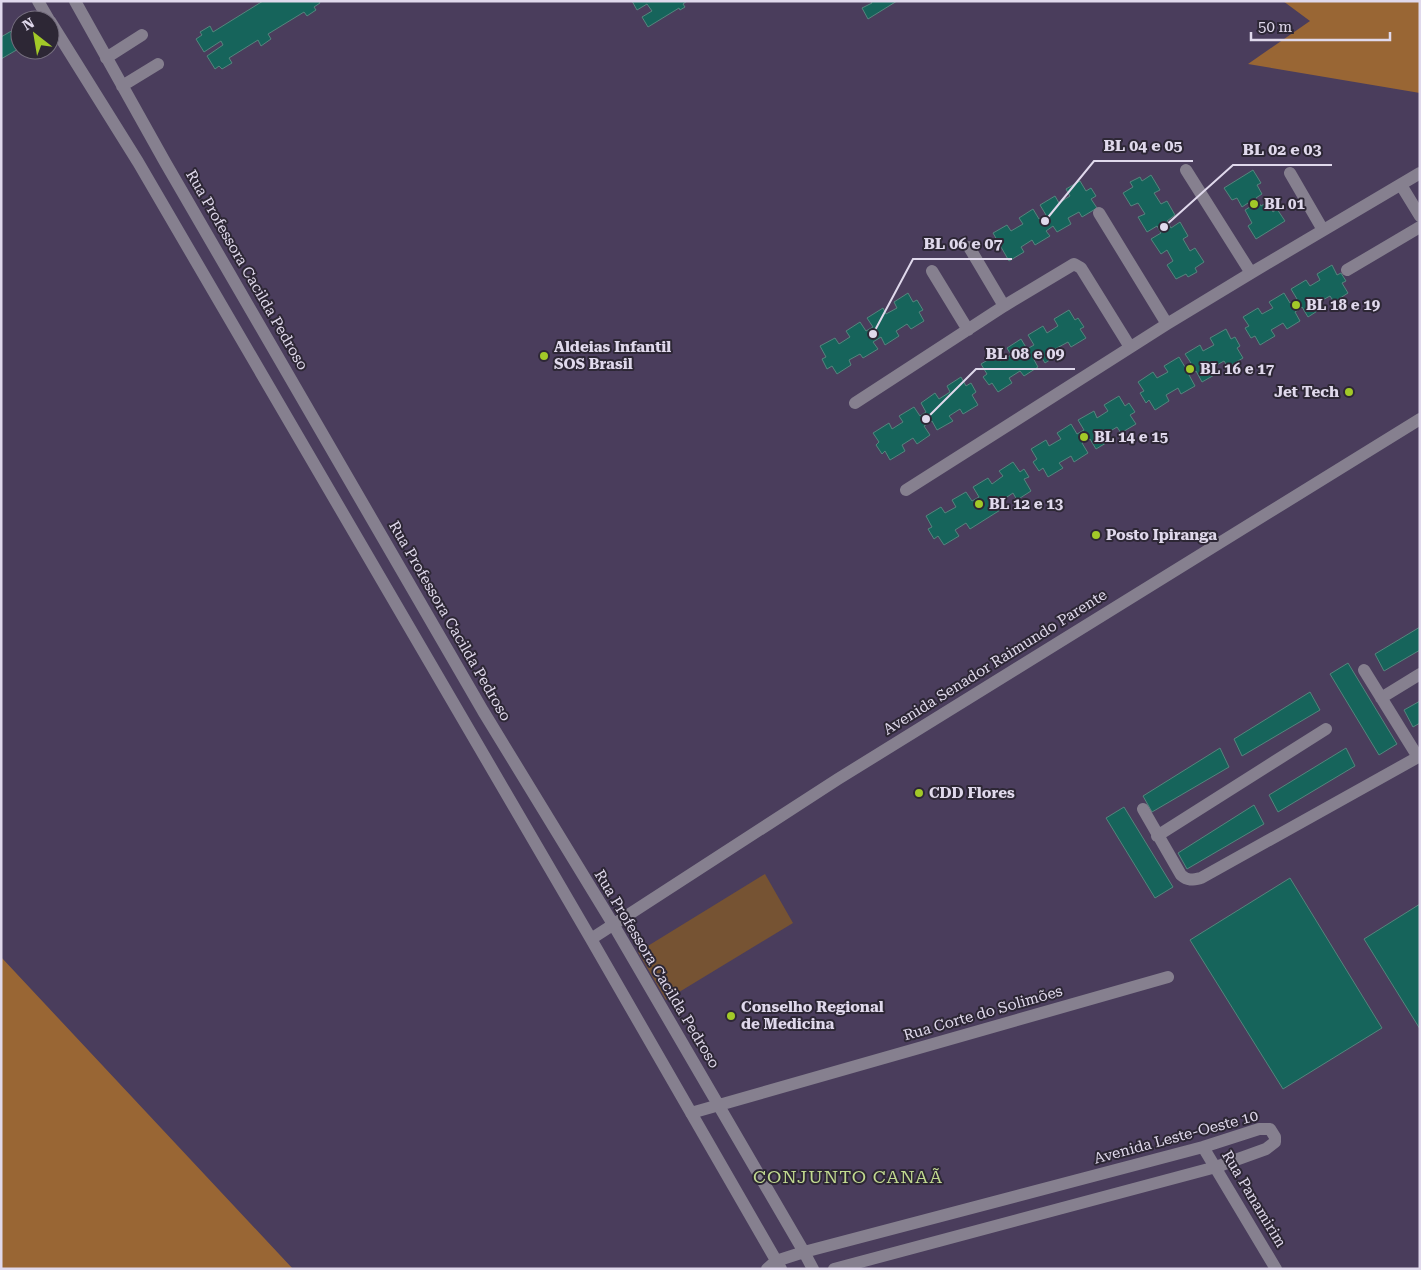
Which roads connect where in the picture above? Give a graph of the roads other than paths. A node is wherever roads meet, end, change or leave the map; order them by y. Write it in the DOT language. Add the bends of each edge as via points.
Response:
graph roads {
  1 [pos="75,1"];
  2 [pos="60,36"];
  3 [pos="142,36"];
  4 [pos="106,58"];
  5 [pos="158,64"];
  6 [pos="122,86"];
  7 [pos="1186,170"];
  8 [pos="1290,173"];
  9 [pos="1420,173"];
  10 [pos="1401,185"];
  11 [pos="1099,213"];
  12 [pos="1420,216"];
  13 [pos="1420,227"];
  14 [pos="1323,230"];
  15 [pos="969,247"];
  16 [pos="1347,270"];
  17 [pos="932,271"];
  18 [pos="1250,273"];
  19 [pos="1004,306"];
  20 [pos="1167,324"];
  21 [pos="968,330"];
  22 [pos="1130,347"];
  23 [pos="855,403"];
  24 [pos="1420,419"];
  25 [pos="906,490"];
  26 [pos="1364,670"];
  27 [pos="1420,674"];
  28 [pos="1381,698"];
  29 [pos="1326,729"];
  30 [pos="1419,756"];
  31 [pos="1143,810"];
  32 [pos="1157,836"];
  33 [pos="613,924"];
  34 [pos="591,939"];
  35 [pos="1168,977"];
  36 [pos="719,1106"];
  37 [pos="691,1113"];
  38 [pos="1203,1147"];
  39 [pos="1216,1167"];
  40 [pos="804,1252"];
  41 [pos="775,1266"];
  42 [pos="813,1269"];
  43 [pos="834,1269"];
  44 [pos="1276,1269"];
  1 -- 4 [label="street, Rua Professora Cacilda Pedroso"];
  2 -- 34 [label="street" via="143,170"];
  3 -- 4 [label="street"];
  4 -- 6 [label="street, Rua Professora Cacilda Pedroso"];
  5 -- 6 [label="street"];
  6 -- 33 [label="street, Rua Professora Cacilda Pedroso" via="478,702"];
  7 -- 18 [label="street"];
  8 -- 14 [label="street"];
  9 -- 10 [label="street"];
  10 -- 12 [label="street"];
  10 -- 14 [label="street"];
  11 -- 20 [label="street"];
  13 -- 16 [label="street"];
  14 -- 18 [label="street"];
  15 -- 19 [label="street"];
  17 -- 21 [label="street"];
  18 -- 20 [label="street"];
  19 -- 21 [label="street"];
  19 -- 22 [label="street" via="1077,264"];
  20 -- 22 [label="street"];
  21 -- 23 [label="street"];
  22 -- 25 [label="street"];
  24 -- 33 [label="street, Avenida Senador Raimundo Parente" via="838,778"];
  26 -- 28 [label="street"];
  27 -- 28 [label="street"];
  28 -- 30 [label="street"];
  29 -- 32 [label="street"];
  30 -- 32 [label="street" via="1192,880 1181,875"];
  31 -- 32 [label="street"];
  33 -- 34 [label="street, Avenida Senador Raimundo Parente"];
  33 -- 36 [label="street, Rua Professora Cacilda Pedroso"];
  34 -- 37 [label="street"];
  35 -- 36 [label="street, Rua Corte do Solimões"];
  36 -- 37 [label="street, Rua Corte do Solimões"];
  36 -- 40 [label="street, Rua Professora Cacilda Pedroso"];
  37 -- 41 [label="street"];
  38 -- 39 [label="street, Rua Panamirim"];
  38 -- 39 [label="street, Avenida Leste-Oeste 10" via="1259,1129 1270,1130 1275,1137 1275,1142 1266,1150"];
  38 -- 40 [label="street, Avenida Leste-Oeste 10"];
  39 -- 43 [label="street, Avenida Leste-Oeste 10"];
  39 -- 44 [label="street, Rua Panamirim"];
  40 -- 41 [label="street, Avenida Leste-Oeste 10"];
  40 -- 42 [label="street, Rua Professora Cacilda Pedroso"];
}
